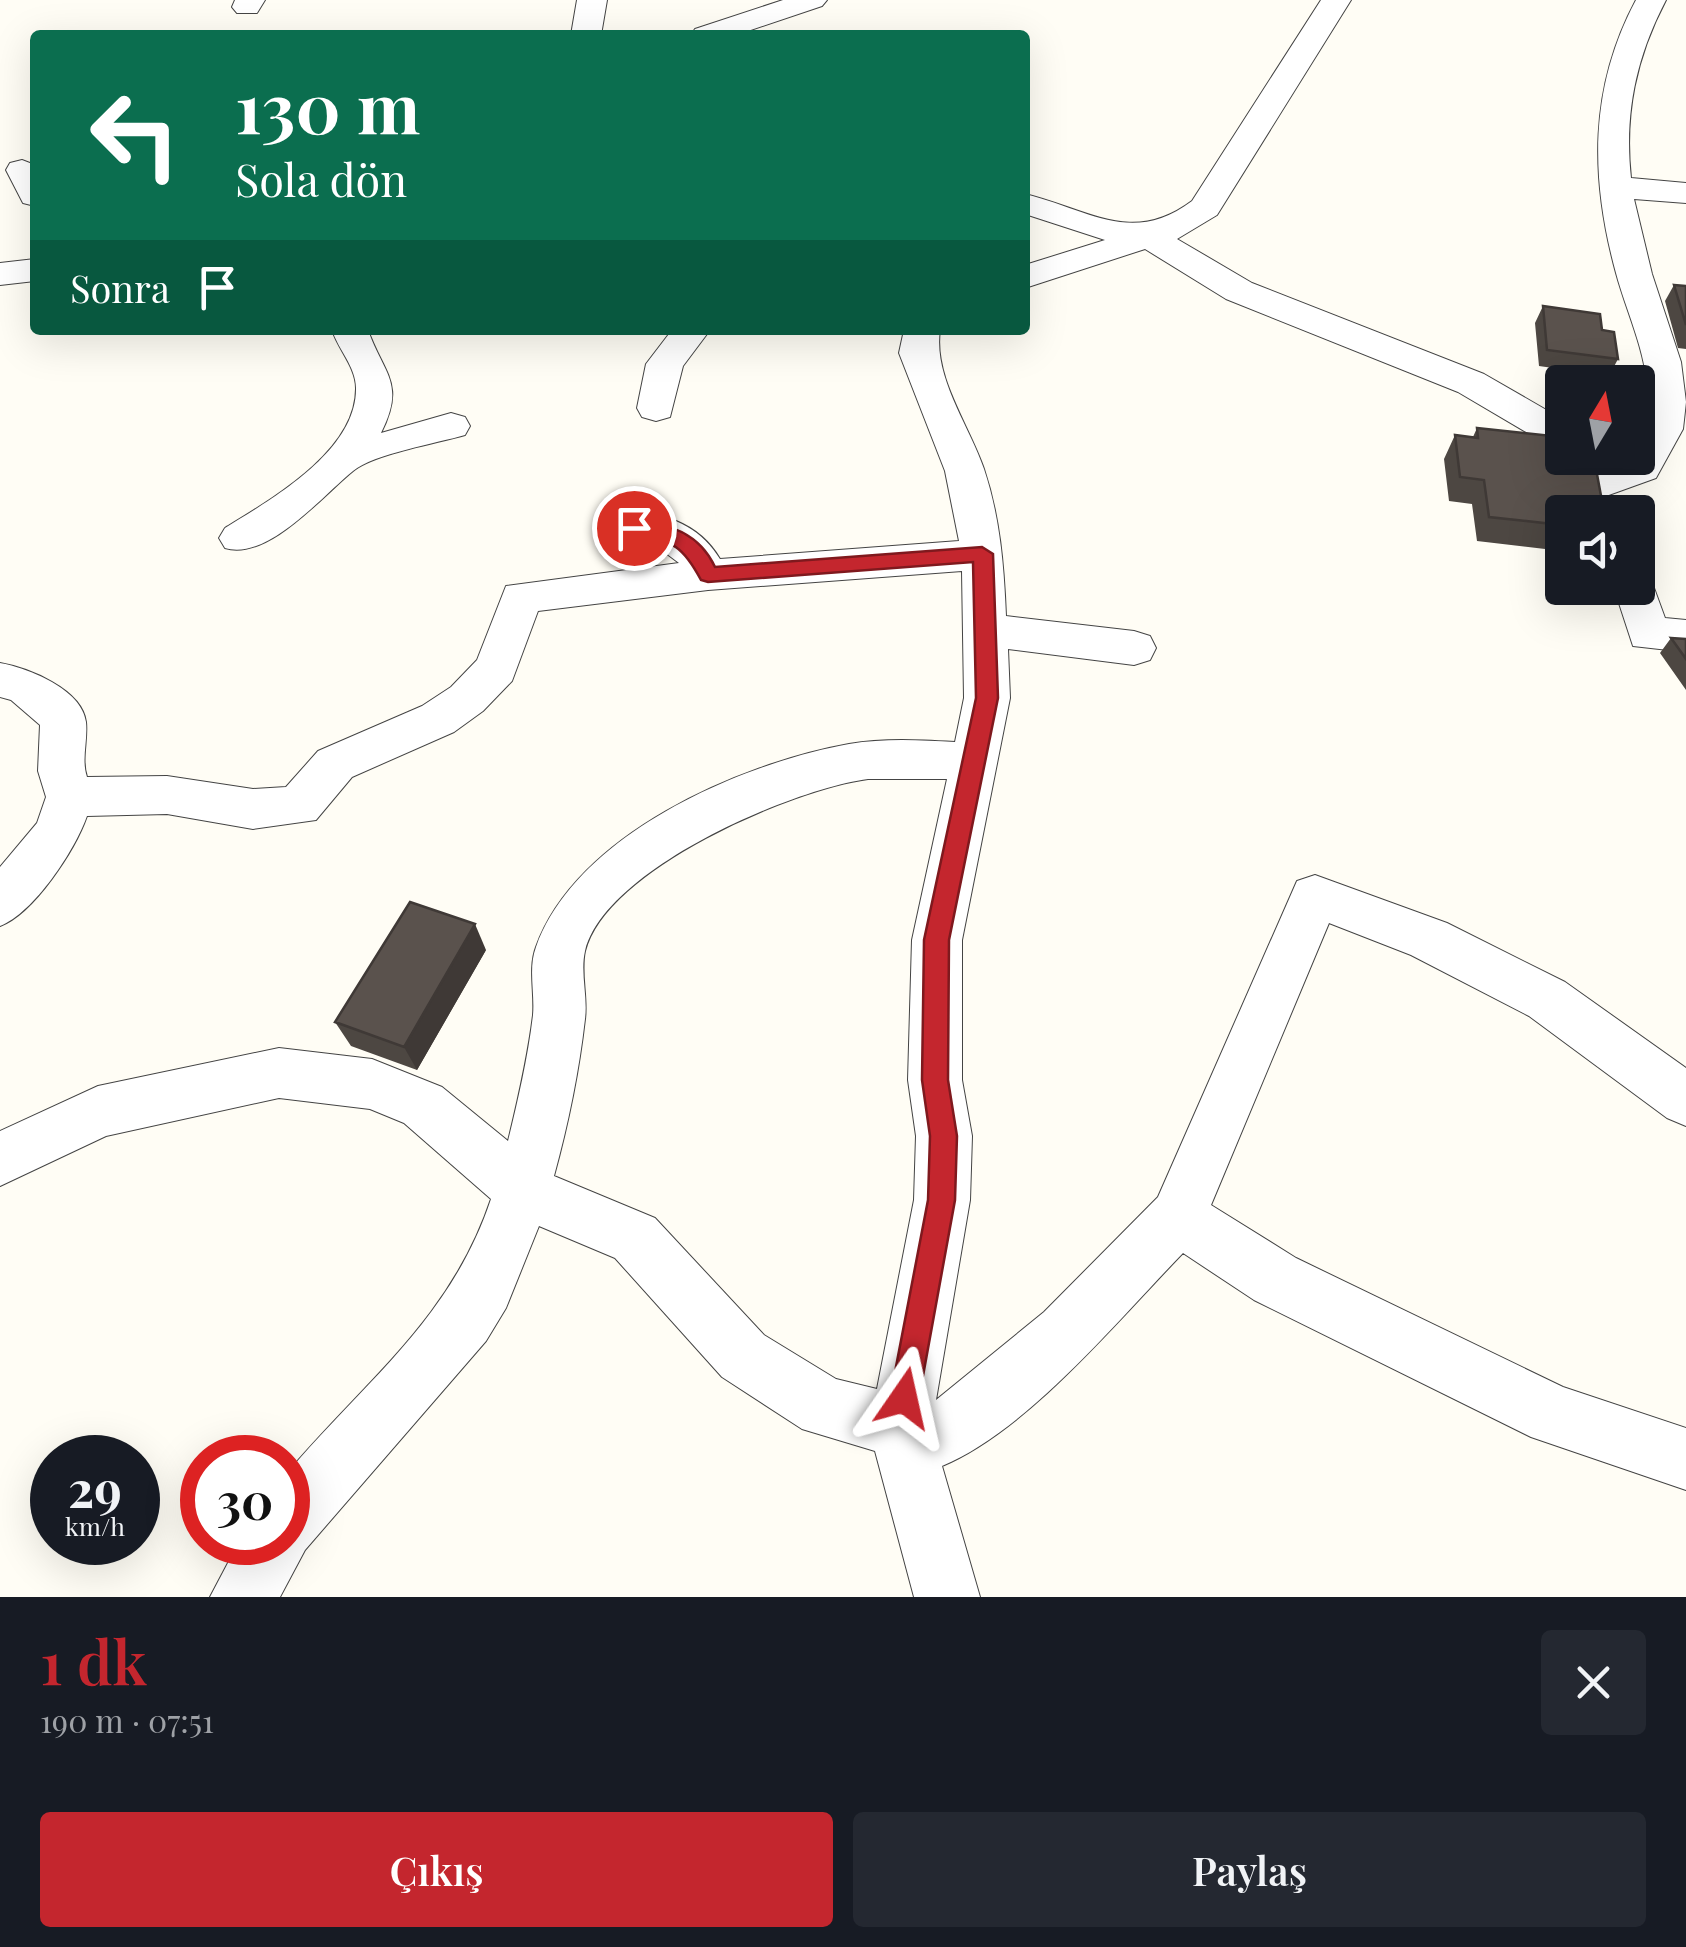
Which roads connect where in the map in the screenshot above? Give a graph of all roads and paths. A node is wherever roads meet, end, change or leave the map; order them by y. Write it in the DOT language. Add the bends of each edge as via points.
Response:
graph roads {
  1 [pos="592,0"];
  2 [pos="812,0"];
  3 [pos="1336,0"];
  4 [pos="1650,0"];
  5 [pos="587,30"];
  6 [pos="721,30"];
  7 [pos="1616,187"];
  8 [pos="1686,193"];
  9 [pos="1030,206"];
  10 [pos="1149,237"];
  11 [pos="30,271"];
  12 [pos="0,274"];
  13 [pos="1030,274"];
  14 [pos="352,335"];
  15 [pos="688,335"];
  16 [pos="920,335"];
  17 [pos="656,408"];
  18 [pos="451,426"];
  19 [pos="1545,426"];
  20 [pos="349,456"];
  21 [pos="1603,484"];
  22 [pos="634,528"];
  23 [pos="240,538"];
  24 [pos="982,554"];
  25 [pos="708,574"];
  26 [pos="1640,605"];
  27 [pos="986,630"];
  28 [pos="1686,636"];
  29 [pos="1134,648"];
  30 [pos="0,680"];
  31 [pos="976,762"];
  32 [pos="70,797"];
  33 [pos="0,904"];
  34 [pos="1686,1100"];
  35 [pos="0,1158"];
  36 [pos="525,1192"];
  37 [pos="1178,1218"];
  38 [pos="900,1428"];
  39 [pos="1686,1459"];
  40 [pos="310,1501"];
  41 [pos="262,1565"];
  42 [pos="243,1597"];
  43 [pos="947,1597"];
  1 -- 5 [label="street"];
  2 -- 6 [label="street"];
  3 -- 10 [label="street" via="1204,208 1173,233"];
  4 -- 7 [label="street" via="1632,32 1612,102"];
  7 -- 8 [label="street"];
  7 -- 21 [label="street" via="1670,402 1661,440 1644,467"];
  9 -- 10 [label="street"];
  10 -- 13 [label="street"];
  10 -- 19 [label="street" via="1240,291 1471,383"];
  11 -- 12 [label="street"];
  14 -- 20 [label="street" via="375,387 374,409"];
  15 -- 17 [label="street" via="665,364"];
  16 -- 24 [label="street" via="922,368 965,471"];
  18 -- 20 [label="street"];
  20 -- 23 [label="street"];
  22 -- 25 [label="street" via="673,535 701,558"];
  24 -- 25 [label="street"];
  24 -- 27 [label="street"];
  25 -- 32 [label="street" via="521,598 496,668 467,699 438,719 335,764 299,806 253,809 166,795"];
  26 -- 28 [label="street" via="1648,634"];
  27 -- 29 [label="street"];
  27 -- 31 [label="street" via="987,698"];
  30 -- 32 [label="street" via="24,685 63,720 61,771"];
  31 -- 36 [label="street" via="906,758 834,766 744,800 614,871 580,906 560,952 560,1017"];
  31 -- 38 [label="street" via="936,940 942,1200"];
  32 -- 33 [label="street" via="56,833"];
  34 -- 37 [label="street" via="1547,1000 1429,938 1316,896"];
  35 -- 36 [label="street" via="98,1112 279,1072 372,1084 423,1105"];
  36 -- 38 [label="street" via="635,1238 743,1356 824,1408"];
  36 -- 40 [label="street" via="483,1291 452,1340"];
  37 -- 38 [label="street" via="1065,1333 974,1411 939,1436"];
  37 -- 39 [label="street" via="1274,1280 1553,1415"];
  38 -- 43 [label="street"];
  41 -- 42 [label="street"];
}
